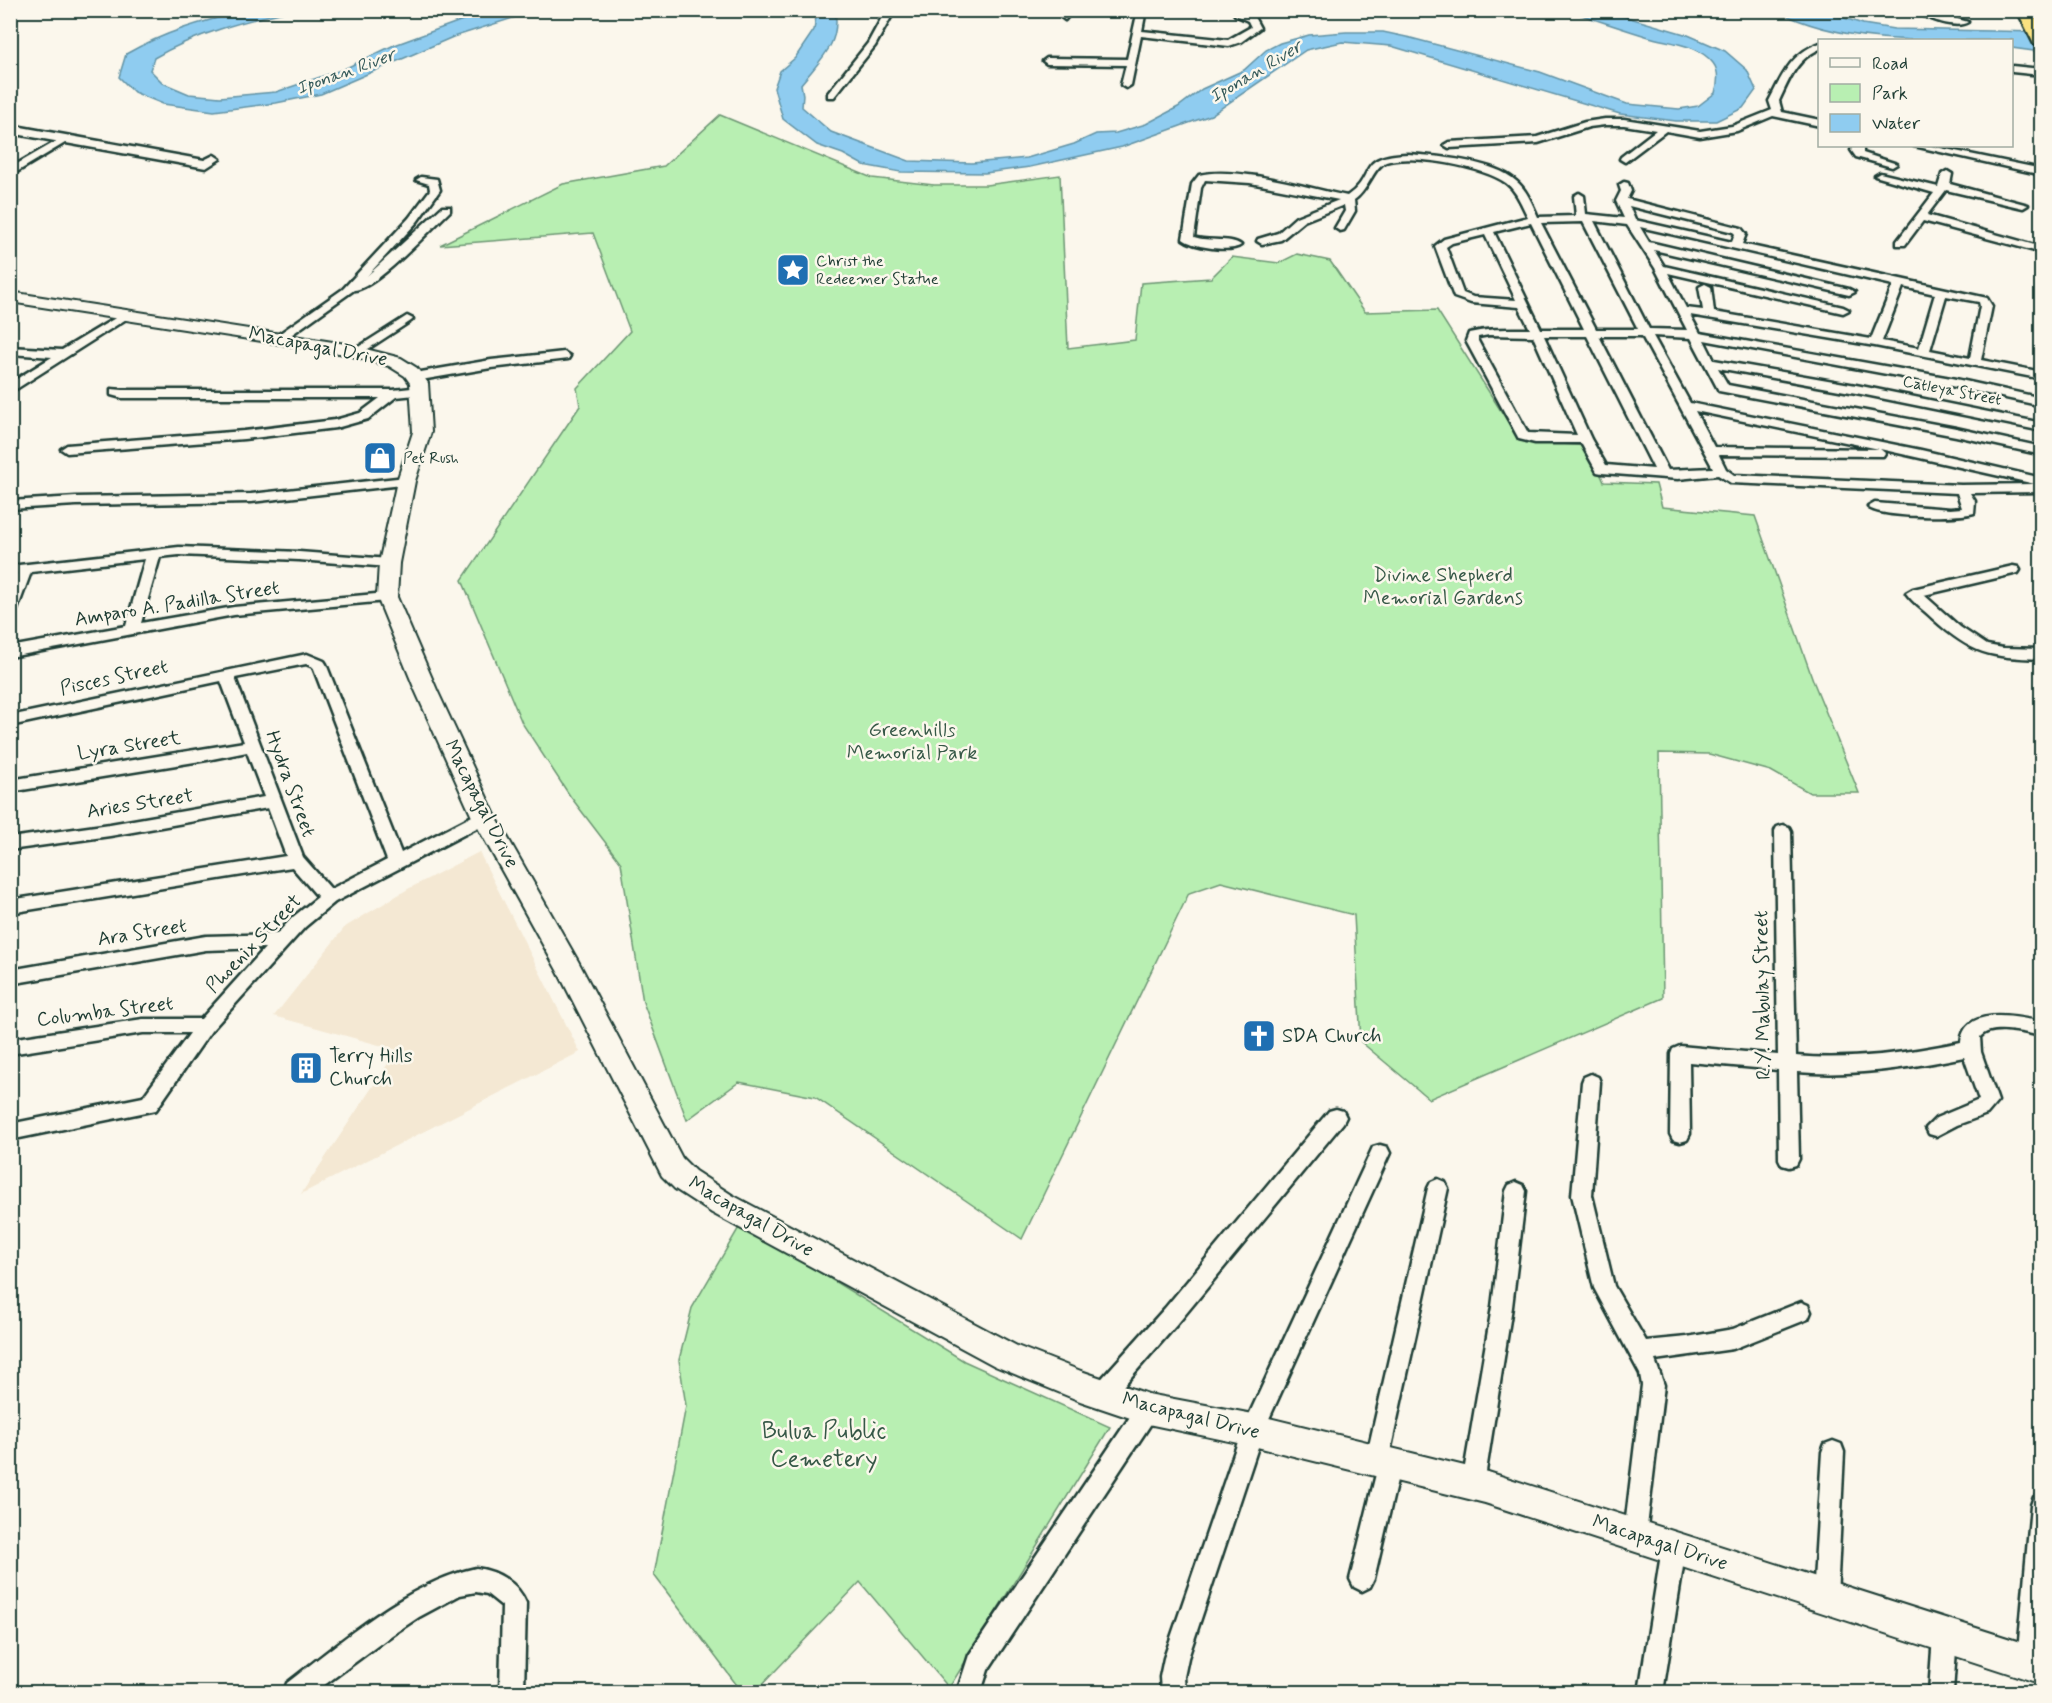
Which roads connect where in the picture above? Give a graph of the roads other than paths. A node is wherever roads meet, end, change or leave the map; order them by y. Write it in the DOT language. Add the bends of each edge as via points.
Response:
graph roads {
  1 [pos="891,10"];
  2 [pos="1142,10"];
  3 [pos="1917,10"];
  4 [pos="1238,13"];
  5 [pos="2035,14"];
  6 [pos="1964,22"];
  7 [pos="1136,33"];
  8 [pos="2042,44"];
  9 [pos="1818,47"];
  10 [pos="1047,62"];
  11 [pos="1131,62"];
  12 [pos="2013,69"];
  13 [pos="2042,72"];
  14 [pos="1126,85"];
  15 [pos="831,94"];
  16 [pos="1777,113"];
  17 [pos="10,122"];
  18 [pos="1818,123"];
  19 [pos="10,129"];
  20 [pos="1662,130"];
  21 [pos="65,140"];
  22 [pos="1449,145"];
  23 [pos="1858,147"];
  24 [pos="1924,147"];
  25 [pos="1625,159"];
  26 [pos="1892,164"];
  27 [pos="2042,172"];
  28 [pos="10,173"];
  29 [pos="1947,174"];
  30 [pos="1880,176"];
  31 [pos="421,180"];
  32 [pos="1624,185"];
  33 [pos="1942,189"];
  34 [pos="1579,196"];
  35 [pos="1349,199"];
  36 [pos="1621,201"];
  37 [pos="2023,205"];
  38 [pos="446,209"];
  39 [pos="1583,217"];
  40 [pos="1921,217"];
  41 [pos="1532,220"];
  42 [pos="1631,222"];
  43 [pos="1340,228"];
  44 [pos="1488,231"];
  45 [pos="1262,242"];
  46 [pos="1901,243"];
  47 [pos="1236,245"];
  48 [pos="1647,245"];
  49 [pos="1735,247"];
  50 [pos="2042,250"];
  51 [pos="1660,268"];
  52 [pos="1858,271"];
  53 [pos="1899,284"];
  54 [pos="1705,288"];
  55 [pos="347,291"];
  56 [pos="1849,292"];
  57 [pos="1941,293"];
  58 [pos="10,297"];
  59 [pos="1523,304"];
  60 [pos="1681,310"];
  61 [pos="127,314"];
  62 [pos="1709,314"];
  63 [pos="407,319"];
  64 [pos="1839,323"];
  65 [pos="1535,332"];
  66 [pos="1592,332"];
  67 [pos="1645,332"];
  68 [pos="1694,335"];
  69 [pos="280,338"];
  70 [pos="1875,343"];
  71 [pos="10,350"];
  72 [pos="358,351"];
  73 [pos="1924,352"];
  74 [pos="65,354"];
  75 [pos="564,356"];
  76 [pos="1840,362"];
  77 [pos="1975,362"];
  78 [pos="1710,363"];
  79 [pos="2042,376"];
  80 [pos="418,384"];
  81 [pos="10,389"];
  82 [pos="1856,389"];
  83 [pos="115,392"];
  84 [pos="393,394"];
  85 [pos="2042,402"];
  86 [pos="1686,406"];
  87 [pos="2042,427"];
  88 [pos="1869,429"];
  89 [pos="1585,438"];
  90 [pos="67,449"];
  91 [pos="1712,451"];
  92 [pos="2042,451"];
  93 [pos="1921,454"];
  94 [pos="1721,471"];
  95 [pos="1663,474"];
  96 [pos="406,481"];
  97 [pos="2042,482"];
  98 [pos="2042,488"];
  99 [pos="1961,489"];
  100 [pos="10,505"];
  101 [pos="1875,507"];
  102 [pos="154,553"];
  103 [pos="388,563"];
  104 [pos="26,568"];
  105 [pos="10,570"];
  106 [pos="2013,570"];
  107 [pos="387,597"];
  108 [pos="10,610"];
  109 [pos="132,628"];
  110 [pos="10,652"];
  111 [pos="2042,654"];
  112 [pos="226,675"];
  113 [pos="11,722"];
  114 [pos="254,745"];
  115 [pos="10,786"];
  116 [pos="275,801"];
  117 [pos="484,817"];
  118 [pos="1783,831"];
  119 [pos="10,844"];
  120 [pos="296,860"];
  121 [pos="396,862"];
  122 [pos="328,898"];
  123 [pos="10,907"];
  124 [pos="281,940"];
  125 [pos="10,977"];
  126 [pos="205,1026"];
  127 [pos="2042,1029"];
  128 [pos="10,1047"];
  129 [pos="1970,1048"];
  130 [pos="1787,1064"];
  131 [pos="1591,1082"];
  132 [pos="1336,1117"];
  133 [pos="1936,1128"];
  134 [pos="10,1132"];
  135 [pos="1680,1134"];
  136 [pos="1380,1153"];
  137 [pos="1789,1159"];
  138 [pos="1438,1188"];
  139 [pos="1516,1191"];
  140 [pos="1801,1312"];
  141 [pos="1640,1351"];
  142 [pos="1103,1393"];
  143 [pos="1149,1409"];
  144 [pos="1253,1430"];
  145 [pos="1833,1452"];
  146 [pos="1383,1461"];
  147 [pos="1473,1484"];
  148 [pos="2042,1505"];
  149 [pos="1635,1535"];
  150 [pos="1674,1548"];
  151 [pos="1362,1579"];
  152 [pos="1825,1597"];
  153 [pos="1945,1635"];
  154 [pos="2035,1665"];
  155 [pos="296,1692"];
  156 [pos="512,1692"];
  157 [pos="969,1692"];
  158 [pos="1173,1692"];
  159 [pos="1651,1692"];
  160 [pos="1941,1692"];
  1 -- 15 [label="street" via="873,44"];
  2 -- 7 [label="street"];
  3 -- 6 [label="street"];
  4 -- 7 [label="street" via="1251,19 1257,28 1230,42"];
  5 -- 8 [label="highway"];
  7 -- 11 [label="street"];
  9 -- 16 [label="street" via="1806,52 1786,72 1774,101"];
  10 -- 11 [label="street"];
  11 -- 14 [label="street"];
  12 -- 13 [label="street"];
  16 -- 18 [label="street"];
  16 -- 20 [label="street" via="1723,132"];
  17 -- 21 [label="street" via="210,161"];
  19 -- 21 [label="street"];
  20 -- 22 [label="street" via="1605,122 1530,141"];
  20 -- 25 [label="street"];
  21 -- 28 [label="street"];
  23 -- 26 [label="street" via="1859,155"];
  24 -- 27 [label="street"];
  29 -- 33 [label="street"];
  30 -- 33 [label="street"];
  31 -- 55 [label="street" via="434,182 431,198"];
  32 -- 36 [label="street" via="1626,191"];
  33 -- 37 [label="street"];
  33 -- 40 [label="street"];
  34 -- 39 [label="street"];
  35 -- 41 [label="street" via="1360,192 1371,169 1383,160 1423,158 1501,175 1520,191"];
  35 -- 43 [label="street" via="1347,218"];
  35 -- 45 [label="street" via="1295,222 1278,239"];
  35 -- 47 [label="street" via="1216,175 1202,177 1197,183 1188,239 1202,244"];
  36 -- 42 [label="street"];
  36 -- 49 [label="street" via="1737,230 1741,234"];
  38 -- 55 [label="street" via="378,274"];
  39 -- 41 [label="street"];
  39 -- 42 [label="street"];
  39 -- 67 [label="street"];
  40 -- 46 [label="street"];
  40 -- 50 [label="street"];
  41 -- 44 [label="street"];
  41 -- 66 [label="street"];
  42 -- 48 [label="street"];
  42 -- 49 [label="street"];
  44 -- 59 [label="street"];
  44 -- 59 [label="street" via="1440,246 1455,291 1471,300"];
  48 -- 51 [label="street"];
  48 -- 56 [label="street"];
  49 -- 52 [label="street"];
  51 -- 60 [label="street"];
  51 -- 64 [label="street"];
  52 -- 53 [label="street"];
  52 -- 56 [label="street"];
  53 -- 57 [label="street"];
  53 -- 70 [label="street"];
  54 -- 62 [label="street"];
  55 -- 69 [label="street"];
  56 -- 64 [label="street"];
  57 -- 73 [label="street"];
  57 -- 77 [label="street" via="1986,303"];
  58 -- 61 [label="main road, Macapagal Drive"];
  59 -- 65 [label="street"];
  60 -- 62 [label="street"];
  60 -- 68 [label="street"];
  61 -- 69 [label="main road, Macapagal Drive"];
  61 -- 74 [label="street"];
  62 -- 64 [label="street"];
  63 -- 72 [label="street"];
  64 -- 70 [label="street"];
  64 -- 76 [label="street"];
  65 -- 66 [label="street"];
  65 -- 89 [label="street"];
  65 -- 89 [label="street" via="1482,332 1473,335 1472,341 1523,436"];
  66 -- 67 [label="street"];
  66 -- 95 [label="street"];
  67 -- 68 [label="street"];
  67 -- 86 [label="street"];
  68 -- 76 [label="street"];
  68 -- 78 [label="street"];
  69 -- 72 [label="main road, Macapagal Drive"];
  70 -- 73 [label="street"];
  71 -- 74 [label="street"];
  72 -- 80 [label="main road, Macapagal Drive" via="395,362"];
  73 -- 77 [label="street"];
  74 -- 81 [label="street"];
  75 -- 80 [label="street" via="446,370"];
  76 -- 82 [label="street"];
  76 -- 85 [label="street"];
  77 -- 79 [label="street"];
  78 -- 82 [label="street, Catleya Street"];
  78 -- 88 [label="street" via="1723,388"];
  80 -- 84 [label="street"];
  80 -- 96 [label="main road, Macapagal Drive" via="422,432"];
  82 -- 87 [label="street, Catleya Street"];
  82 -- 88 [label="street"];
  83 -- 84 [label="street" via="203,396"];
  84 -- 90 [label="street" via="364,416 336,424"];
  86 -- 88 [label="street"];
  86 -- 91 [label="street"];
  88 -- 92 [label="street"];
  88 -- 93 [label="street"];
  89 -- 95 [label="street" via="1602,469"];
  91 -- 93 [label="street"];
  91 -- 94 [label="street"];
  93 -- 97 [label="street"];
  94 -- 95 [label="street"];
  94 -- 99 [label="street" via="1738,481"];
  96 -- 100 [label="street" via="250,498"];
  96 -- 103 [label="main road, Macapagal Drive"];
  98 -- 99 [label="street"];
  99 -- 101 [label="street" via="1969,505 1966,512"];
  102 -- 103 [label="street" via="212,551"];
  102 -- 104 [label="street"];
  102 -- 109 [label="street"];
  103 -- 107 [label="main road, Macapagal Drive"];
  104 -- 105 [label="street"];
  104 -- 108 [label="street"];
  106 -- 111 [label="street" via="1913,593 1982,648"];
  107 -- 109 [label="street, Amparo A. Padilla Street" via="234,611"];
  107 -- 117 [label="main road, Macapagal Drive"];
  109 -- 110 [label="street, Amparo A. Padilla Street"];
  112 -- 113 [label="street, Pisces Street"];
  112 -- 114 [label="street, Hydra Street"];
  112 -- 121 [label="street, Pisces Street" via="307,659 319,664"];
  114 -- 115 [label="street, Lyra Street"];
  114 -- 116 [label="street, Hydra Street"];
  116 -- 119 [label="street, Aries Street"];
  116 -- 120 [label="street, Hydra Street"];
  117 -- 121 [label="street, Phoenix Street"];
  117 -- 142 [label="main road, Macapagal Drive" via="672,1167 684,1180 1006,1356"];
  118 -- 130 [label="street, R.Y. Mabulay Street"];
  120 -- 122 [label="street, Hydra Street"];
  120 -- 123 [label="street"];
  121 -- 122 [label="street, Phoenix Street"];
  122 -- 124 [label="street, Phoenix Street"];
  124 -- 125 [label="street, Ara Street" via="206,943"];
  124 -- 126 [label="street, Phoenix Street"];
  126 -- 128 [label="street, Columba Street" via="143,1026"];
  126 -- 134 [label="street, Phoenix Street" via="149,1104"];
  127 -- 129 [label="street" via="1993,1022 1975,1031"];
  129 -- 130 [label="street" via="1906,1061"];
  129 -- 133 [label="street" via="1988,1104 1945,1120"];
  130 -- 135 [label="street" via="1680,1054"];
  130 -- 137 [label="street, R.Y. Mabulay Street"];
  131 -- 141 [label="street" via="1582,1195 1604,1288"];
  132 -- 142 [label="street"];
  136 -- 144 [label="street"];
  138 -- 146 [label="street"];
  139 -- 147 [label="street"];
  140 -- 141 [label="street" via="1733,1339"];
  141 -- 149 [label="street" via="1653,1385"];
  142 -- 143 [label="main road, Macapagal Drive"];
  143 -- 144 [label="main road, Macapagal Drive"];
  143 -- 157 [label="street" via="978,1664"];
  144 -- 146 [label="main road, Macapagal Drive"];
  144 -- 158 [label="street" via="1176,1658"];
  145 -- 152 [label="street"];
  146 -- 147 [label="main road, Macapagal Drive"];
  146 -- 151 [label="street"];
  147 -- 149 [label="main road, Macapagal Drive"];
  148 -- 154 [label="street"];
  149 -- 150 [label="main road, Macapagal Drive"];
  150 -- 152 [label="main road, Macapagal Drive"];
  150 -- 159 [label="street"];
  152 -- 153 [label="main road, Macapagal Drive"];
  153 -- 154 [label="main road, Macapagal Drive"];
  153 -- 160 [label="street"];
  155 -- 156 [label="street" via="418,1603 453,1585 475,1580 495,1584 514,1603"];
}
